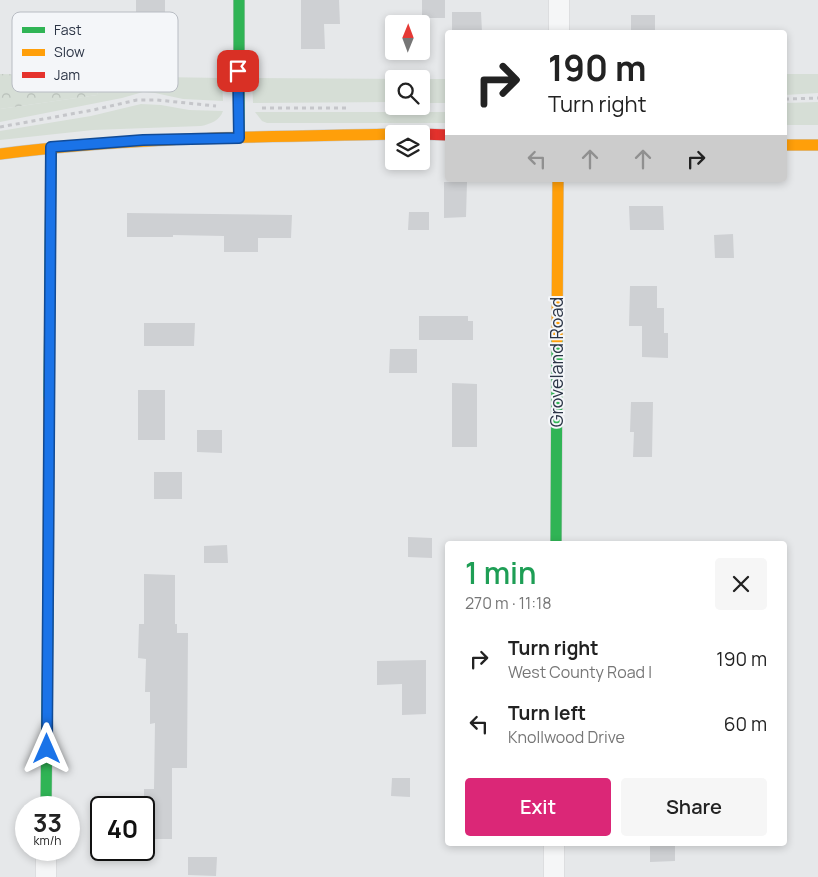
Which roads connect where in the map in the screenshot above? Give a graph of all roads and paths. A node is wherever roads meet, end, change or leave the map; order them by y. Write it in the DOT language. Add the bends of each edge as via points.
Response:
graph roads {
  1 [pos="239,0"];
  2 [pos="559,0"];
  3 [pos="559,30"];
  4 [pos="818,98"];
  5 [pos="787,99"];
  6 [pos="385,134"];
  7 [pos="430,134"];
  8 [pos="445,135"];
  9 [pos="239,138"];
  10 [pos="787,145"];
  11 [pos="818,145"];
  12 [pos="51,147"];
  13 [pos="0,154"];
  14 [pos="558,182"];
  15 [pos="556,541"];
  16 [pos="46,796"];
  17 [pos="554,846"];
  18 [pos="46,861"];
  19 [pos="46,877"];
  20 [pos="554,877"];
  1 -- 9 [label="street"];
  2 -- 3 [label="street"];
  4 -- 5 [label="path"];
  6 -- 9 [label="street"];
  7 -- 8 [label="street"];
  9 -- 12 [label="street" via="143,140"];
  10 -- 11 [label="street"];
  12 -- 13 [label="street"];
  12 -- 16 [label="street"];
  14 -- 15 [label="street, Groveland Road"];
  17 -- 20 [label="street"];
  18 -- 19 [label="street"];
}
